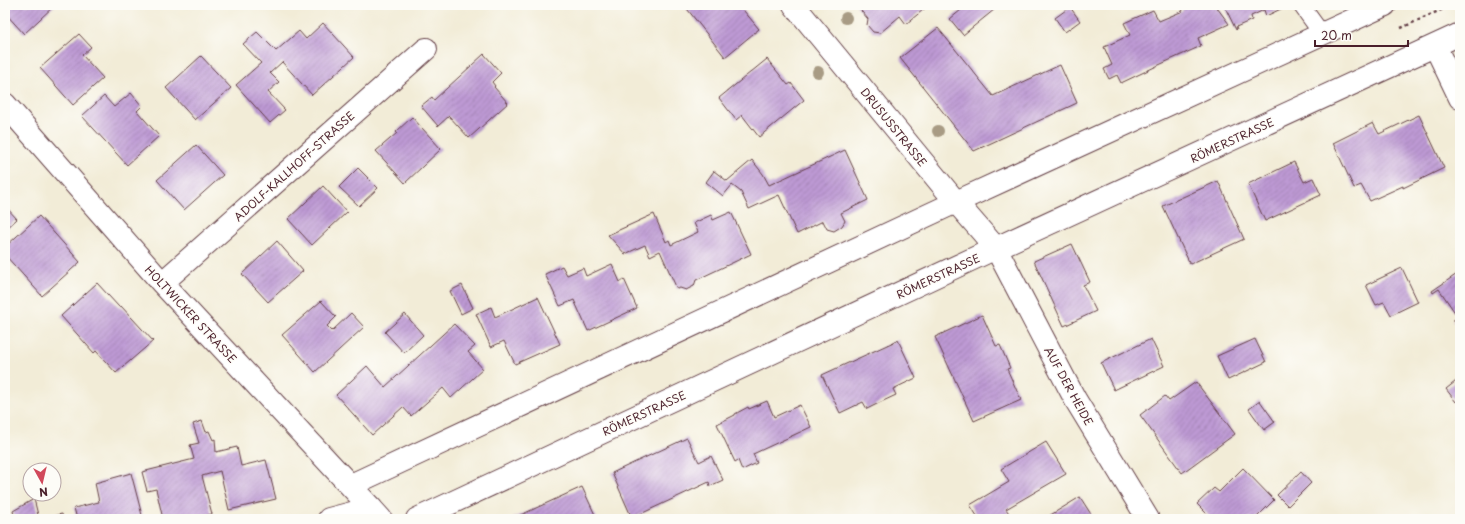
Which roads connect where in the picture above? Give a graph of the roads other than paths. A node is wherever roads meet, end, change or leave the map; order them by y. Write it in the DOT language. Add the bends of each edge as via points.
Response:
graph roads {
  1 [pos="794,5"];
  2 [pos="1301,5"];
  3 [pos="1385,5"];
  4 [pos="1322,34"];
  5 [pos="1460,34"];
  6 [pos="1435,46"];
  7 [pos="426,48"];
  8 [pos="1460,98"];
  9 [pos="5,104"];
  10 [pos="956,202"];
  11 [pos="996,248"];
  12 [pos="162,283"];
  13 [pos="351,486"];
  14 [pos="376,514"];
  15 [pos="329,519"];
  16 [pos="416,519"];
  17 [pos="1148,519"];
  1 -- 10 [label="street, DRUSUSSTRASSE"];
  2 -- 4 [label="lane"];
  3 -- 4 [label="street"];
  4 -- 10 [label="street"];
  5 -- 6 [label="street, RÖMERSTRASSE"];
  6 -- 8 [label="street"];
  6 -- 11 [label="street, RÖMERSTRASSE"];
  7 -- 12 [label="street, ADOLF-KALLHOFF-STRASSE"];
  9 -- 12 [label="street, HOLTWICKER STRASSE"];
  10 -- 11 [label="street, DRUSUSSTRASSE"];
  10 -- 13 [label="street"];
  11 -- 16 [label="street, RÖMERSTRASSE"];
  11 -- 17 [label="street, AUF DER HEIDE" via="1075,399"];
  12 -- 13 [label="street, HOLTWICKER STRASSE"];
  13 -- 14 [label="street, HOLTWICKER STRASSE"];
  14 -- 15 [label="street"];
}
